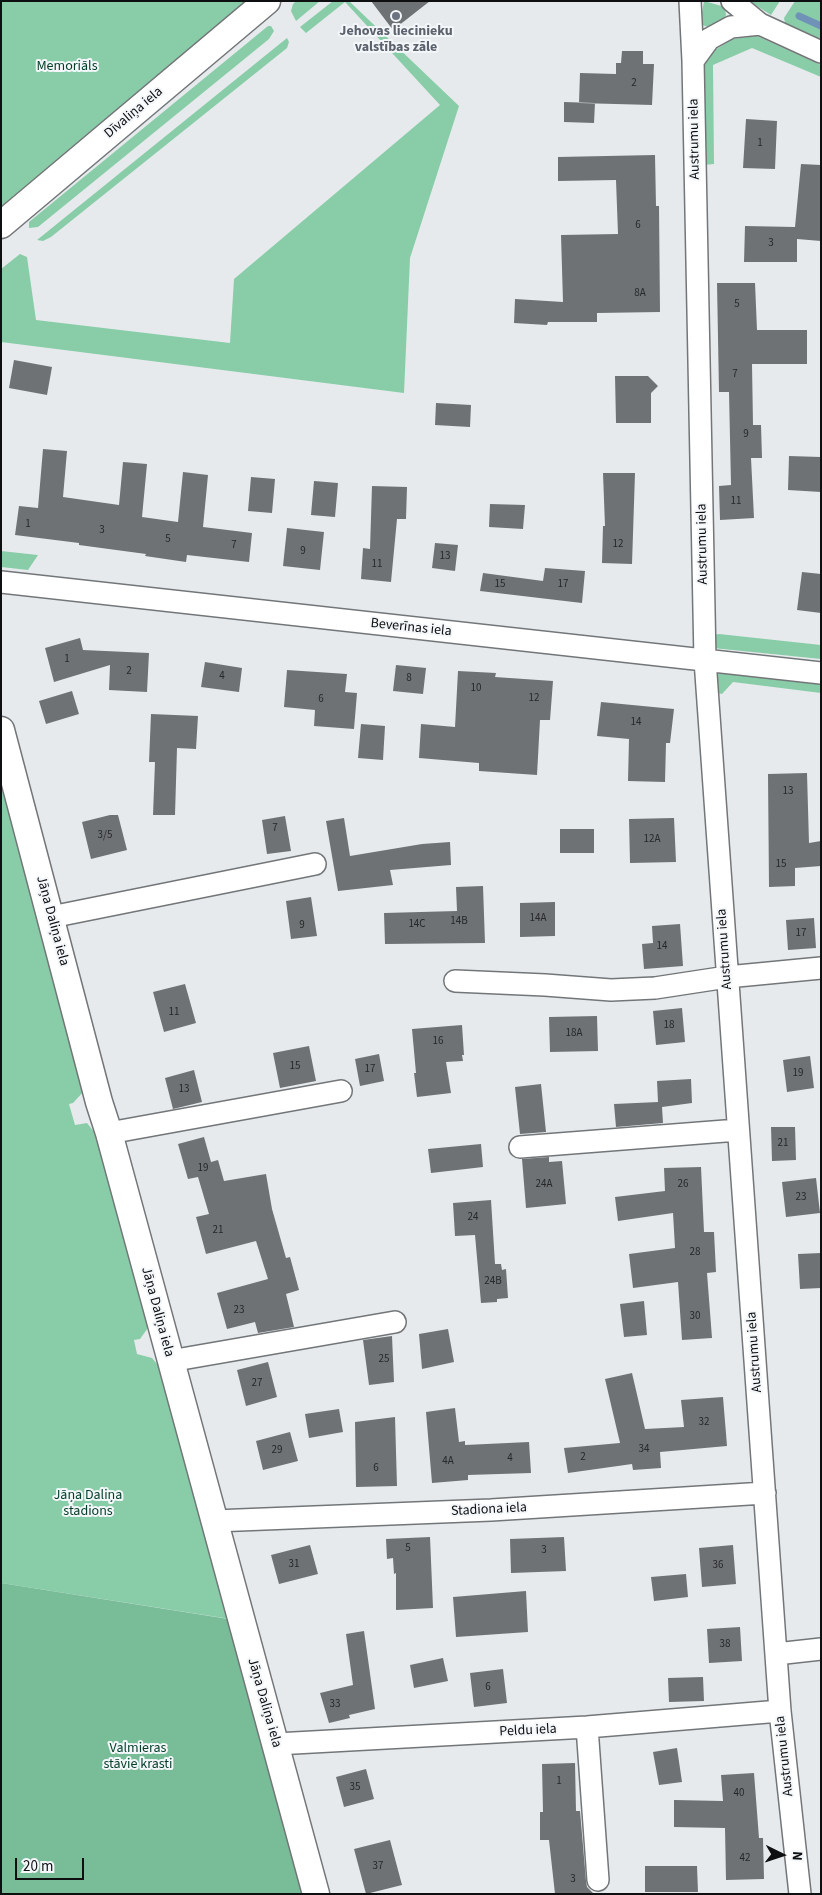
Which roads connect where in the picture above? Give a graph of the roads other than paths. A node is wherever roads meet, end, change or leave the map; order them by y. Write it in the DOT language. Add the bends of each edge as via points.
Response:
graph roads {
  1 [pos="267,1"];
  2 [pos="690,1"];
  3 [pos="732,1"];
  4 [pos="760,24"];
  5 [pos="821,52"];
  6 [pos="693,61"];
  7 [pos="1,225"];
  8 [pos="1,582"];
  9 [pos="705,660"];
  10 [pos="821,673"];
  11 [pos="1,730"];
  12 [pos="315,864"];
  13 [pos="51,917"];
  14 [pos="821,968"];
  15 [pos="727,977"];
  16 [pos="455,981"];
  17 [pos="342,1091"];
  18 [pos="738,1130"];
  19 [pos="109,1133"];
  20 [pos="520,1147"];
  21 [pos="396,1322"];
  22 [pos="170,1361"];
  23 [pos="765,1493"];
  24 [pos="214,1521"];
  25 [pos="821,1649"];
  26 [pos="776,1654"];
  27 [pos="780,1710"];
  28 [pos="587,1727"];
  29 [pos="276,1744"];
  30 [pos="598,1880"];
  31 [pos="316,1894"];
  32 [pos="800,1894"];
  1 -- 7 [label="street, Dīvaliņa iela"];
  2 -- 6 [label="street, Austrumu iela"];
  3 -- 4 [label="street"];
  4 -- 5 [label="street"];
  4 -- 6 [label="street" via="730,27 709,40"];
  6 -- 9 [label="street, Austrumu iela"];
  8 -- 9 [label="street, Beverīnas iela"];
  9 -- 10 [label="street, Beverīnas iela"];
  9 -- 15 [label="street, Austrumu iela"];
  11 -- 13 [label="street, Jāņa Daliņa iela"];
  12 -- 13 [label="street"];
  13 -- 19 [label="street, Jāņa Daliņa iela"];
  14 -- 15 [label="street"];
  15 -- 16 [label="street" via="655,988 611,990"];
  15 -- 18 [label="street, Austrumu iela"];
  17 -- 19 [label="street"];
  18 -- 20 [label="street"];
  18 -- 23 [label="street, Austrumu iela"];
  19 -- 22 [label="street, Jāņa Daliņa iela"];
  21 -- 22 [label="street"];
  22 -- 24 [label="street, Jāņa Daliņa iela"];
  23 -- 24 [label="street, Stadiona iela" via="491,1510"];
  23 -- 26 [label="street, Austrumu iela"];
  24 -- 29 [label="street, Jāņa Daliņa iela"];
  25 -- 26 [label="street"];
  26 -- 27 [label="street, Austrumu iela"];
  27 -- 28 [label="street, Peldu iela"];
  27 -- 32 [label="street, Austrumu iela"];
  28 -- 29 [label="street, Peldu iela"];
  28 -- 30 [label="street"];
  29 -- 31 [label="street, Jāņa Daliņa iela"];
}
